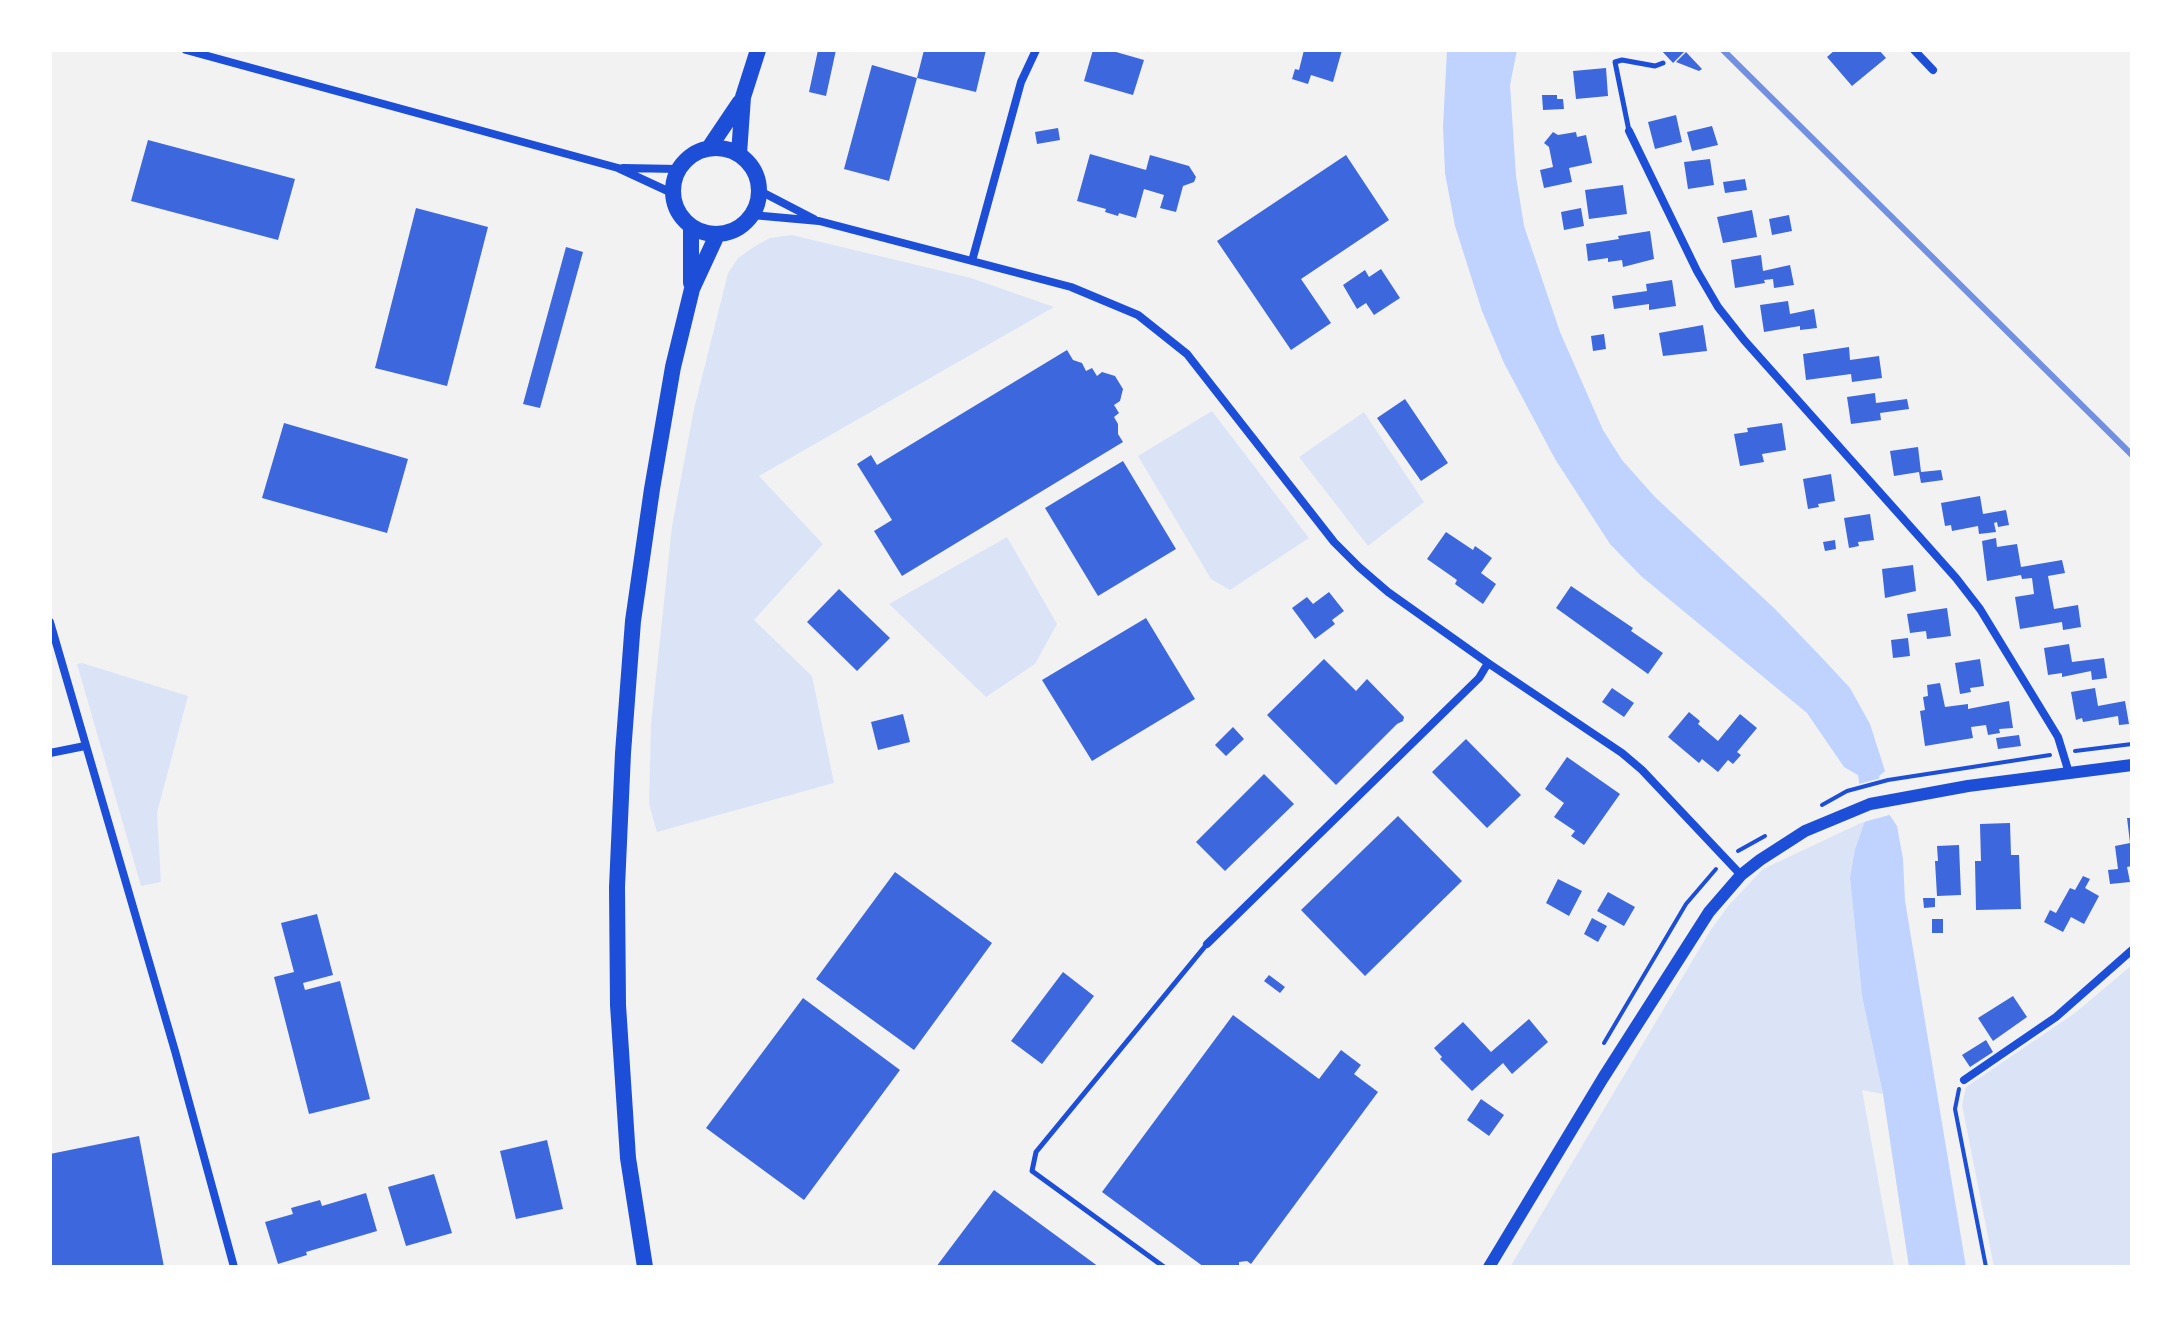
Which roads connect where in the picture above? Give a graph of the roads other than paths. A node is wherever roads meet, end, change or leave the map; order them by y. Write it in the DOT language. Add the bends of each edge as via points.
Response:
graph roads {
  1 [pos="186,50"];
  2 [pos="758,50"];
  3 [pos="1036,50"];
  4 [pos="1914,50"];
  5 [pos="1663,63"];
  6 [pos="1933,70"];
  7 [pos="743,97"];
  8 [pos="1629,131"];
  9 [pos="709,148"];
  10 [pos="739,154"];
  11 [pos="618,168"];
  12 [pos="678,169"];
  13 [pos="760,191"];
  14 [pos="672,193"];
  15 [pos="752,215"];
  16 [pos="819,221"];
  17 [pos="691,227"];
  18 [pos="717,235"];
  19 [pos="972,261"];
  20 [pos="692,289"];
  21 [pos="50,622"];
  22 [pos="1488,663"];
  23 [pos="85,746"];
  24 [pos="50,753"];
  25 [pos="2132,765"];
  26 [pos="2069,773"];
  27 [pos="1741,875"];
  28 [pos="1207,944"];
  29 [pos="2132,950"];
  30 [pos="1964,1080"];
  31 [pos="234,1267"];
  32 [pos="645,1267"];
  33 [pos="1164,1267"];
  34 [pos="1489,1267"];
  1 -- 11 [label="street"];
  2 -- 7 [label="main road"];
  3 -- 19 [label="street" via="1021,82"];
  4 -- 6 [label="street"];
  5 -- 8 [label="lane" via="1615,62"];
  7 -- 9 [label="main road"];
  7 -- 10 [label="main road"];
  8 -- 26 [label="street" via="1718,307 1980,609 2049,722"];
  9 -- 10 [label="main road"];
  9 -- 12 [label="main road" via="696,151"];
  10 -- 13 [label="main road" via="756,175"];
  11 -- 12 [label="street"];
  11 -- 14 [label="street"];
  12 -- 14 [label="main road"];
  13 -- 15 [label="main road"];
  13 -- 16 [label="street"];
  14 -- 17 [label="main road"];
  15 -- 16 [label="street"];
  15 -- 18 [label="main road" via="731,232"];
  16 -- 19 [label="street"];
  17 -- 18 [label="main road"];
  17 -- 20 [label="main road"];
  18 -- 20 [label="main road"];
  19 -- 22 [label="street" via="1095,296 1165,334 1196,365 1334,542 1388,592"];
  20 -- 32 [label="main road" via="652,489 633,621 623,753 618,1005 628,1158"];
  21 -- 23 [label="street"];
  22 -- 27 [label="street" via="1622,753"];
  22 -- 28 [label="street" via="1468,689"];
  23 -- 24 [label="street"];
  23 -- 31 [label="street"];
  25 -- 26 [label="street"];
  26 -- 27 [label="street" via="1911,796 1852,811 1805,831"];
  27 -- 34 [label="street" via="1678,959"];
  28 -- 33 [label="lane" via="1036,1152 1032,1171"];
  29 -- 30 [label="street" via="2056,1017"];
}
